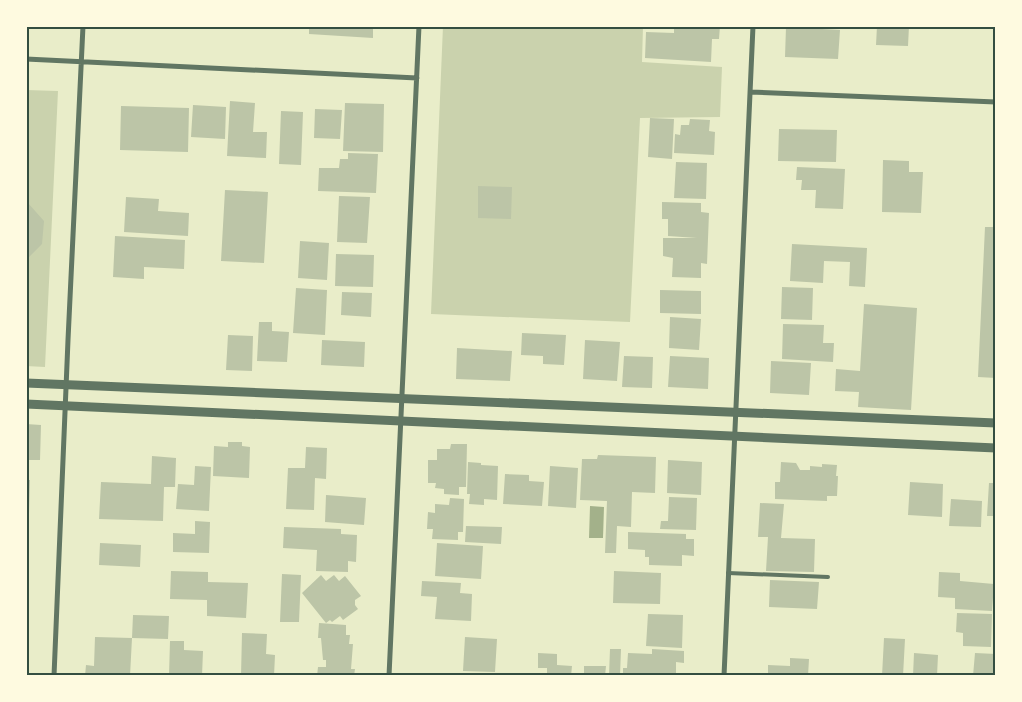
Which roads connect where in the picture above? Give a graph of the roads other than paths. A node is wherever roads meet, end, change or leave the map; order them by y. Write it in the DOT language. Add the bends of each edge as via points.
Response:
graph roads {
  1 [pos="83,26"];
  2 [pos="419,26"];
  3 [pos="753,26"];
  4 [pos="26,59"];
  5 [pos="82,60"];
  6 [pos="417,78"];
  7 [pos="750,92"];
  8 [pos="996,102"];
  9 [pos="26,383"];
  10 [pos="66,385"];
  11 [pos="402,398"];
  12 [pos="26,404"];
  13 [pos="65,406"];
  14 [pos="736,412"];
  15 [pos="401,421"];
  16 [pos="996,423"];
  17 [pos="735,436"];
  18 [pos="996,448"];
  19 [pos="728,573"];
  20 [pos="828,577"];
  21 [pos="54,676"];
  22 [pos="389,676"];
  23 [pos="724,676"];
  1 -- 5 [label="street"];
  2 -- 6 [label="street"];
  3 -- 7 [label="street"];
  4 -- 5 [label="street"];
  5 -- 6 [label="street"];
  5 -- 10 [label="street"];
  6 -- 11 [label="street"];
  7 -- 8 [label="street"];
  7 -- 14 [label="street"];
  9 -- 10 [label="street"];
  10 -- 11 [label="street"];
  10 -- 13 [label="street"];
  11 -- 14 [label="street"];
  11 -- 15 [label="street"];
  12 -- 13 [label="street"];
  13 -- 15 [label="street"];
  13 -- 21 [label="street"];
  14 -- 16 [label="street"];
  14 -- 17 [label="street"];
  15 -- 17 [label="street"];
  15 -- 22 [label="street"];
  17 -- 18 [label="street"];
  17 -- 19 [label="street"];
  19 -- 20 [label="lane"];
  19 -- 23 [label="street"];
}
